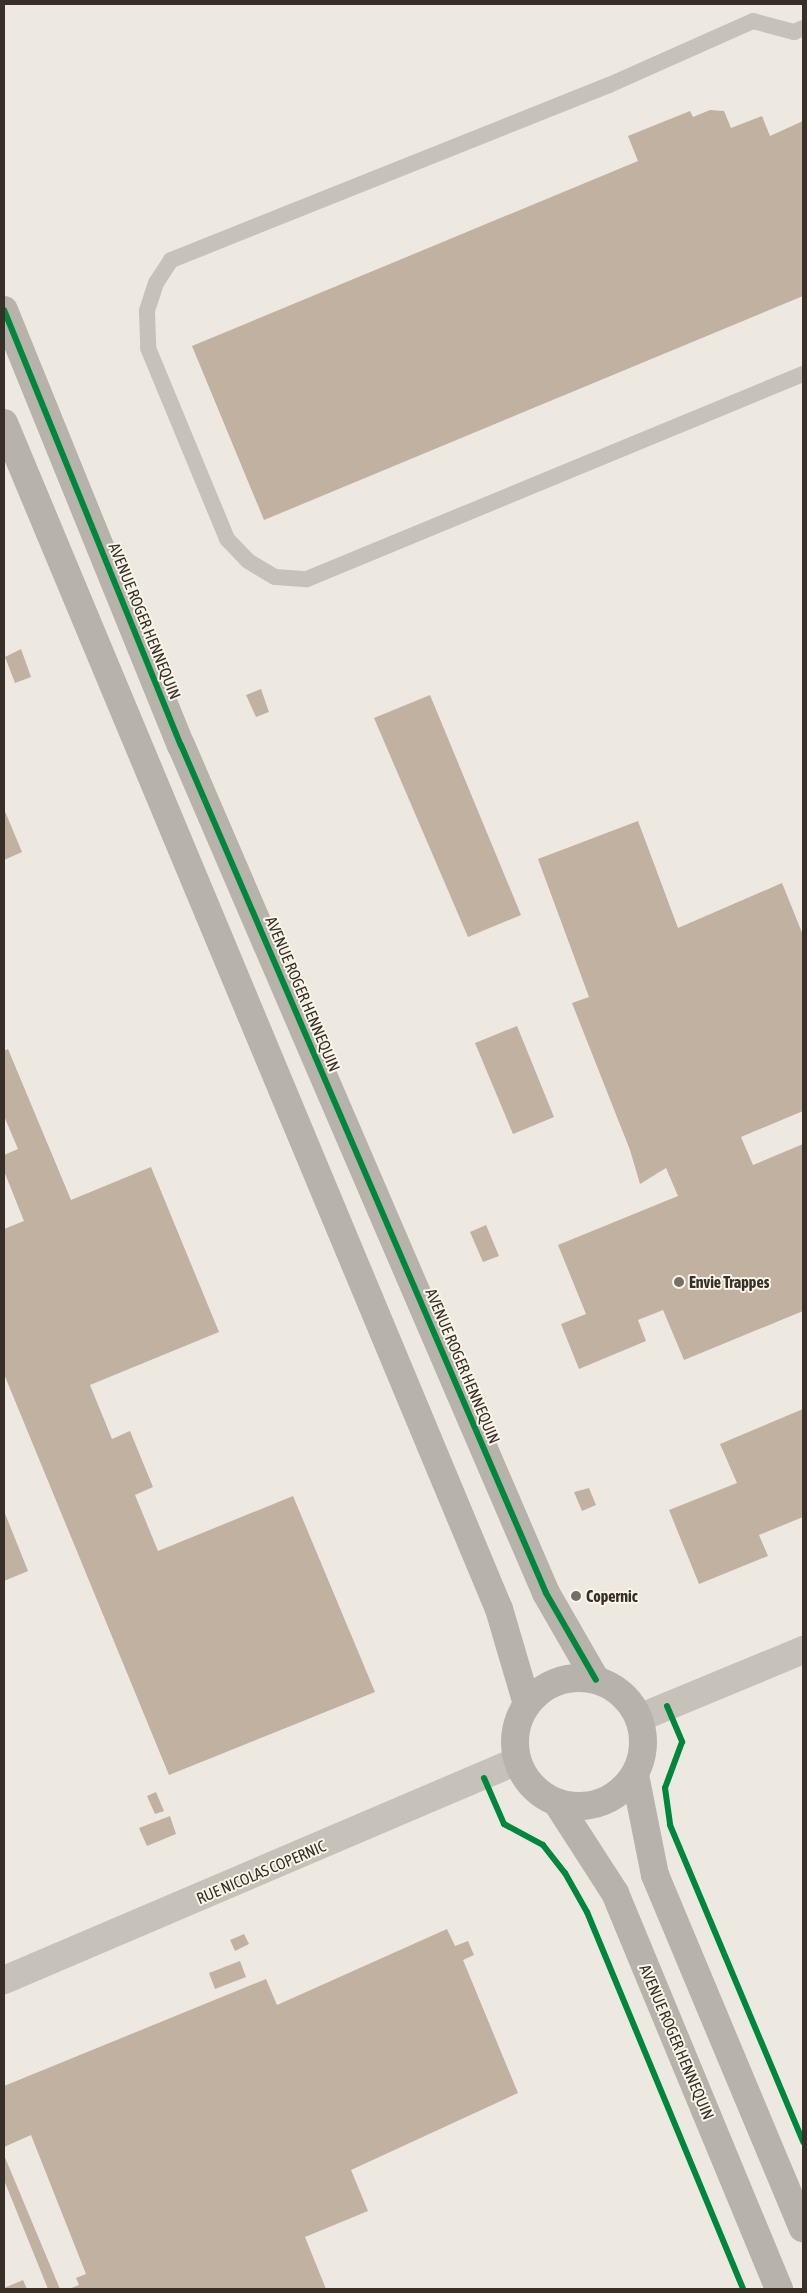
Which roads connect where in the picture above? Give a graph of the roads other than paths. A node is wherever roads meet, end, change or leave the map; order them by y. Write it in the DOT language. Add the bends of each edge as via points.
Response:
graph roads {
  1 [pos="803,28"];
  2 [pos="4,310"];
  3 [pos="803,374"];
  4 [pos="4,423"];
  5 [pos="803,1650"];
  6 [pos="596,1680"];
  7 [pos="527,1704"];
  8 [pos="640,1718"];
  9 [pos="518,1761"];
  10 [pos="635,1775"];
  11 [pos="557,1803"];
  12 [pos="4,1980"];
  13 [pos="803,2228"];
  14 [pos="780,2289"];
  1 -- 3 [label="lane" via="794,32 753,21 609,84 172,260 156,283 147,311 148,348 227,539 248,560 275,577 307,579"];
  2 -- 6 [label="street, AVENUE ROGER HENNEQUIN" via="181,745 542,1584"];
  4 -- 7 [label="street" via="499,1609"];
  5 -- 8 [label="street"];
  6 -- 7 [label="street, AVENUE ROGER HENNEQUIN" via="558,1681 541,1690"];
  6 -- 8 [label="street, AVENUE ROGER HENNEQUIN" via="629,1700"];
  7 -- 9 [label="street, AVENUE ROGER HENNEQUIN" via="518,1722 515,1742"];
  8 -- 10 [label="street, AVENUE ROGER HENNEQUIN" via="644,1737 643,1757"];
  9 -- 11 [label="street, AVENUE ROGER HENNEQUIN" via="526,1779 540,1794"];
  9 -- 12 [label="street, RUE NICOLAS COPERNIC"];
  10 -- 11 [label="street, AVENUE ROGER HENNEQUIN" via="621,1792 601,1803 579,1807"];
  10 -- 13 [label="street" via="655,1875"];
  11 -- 14 [label="street, AVENUE ROGER HENNEQUIN" via="615,1893"];
}
